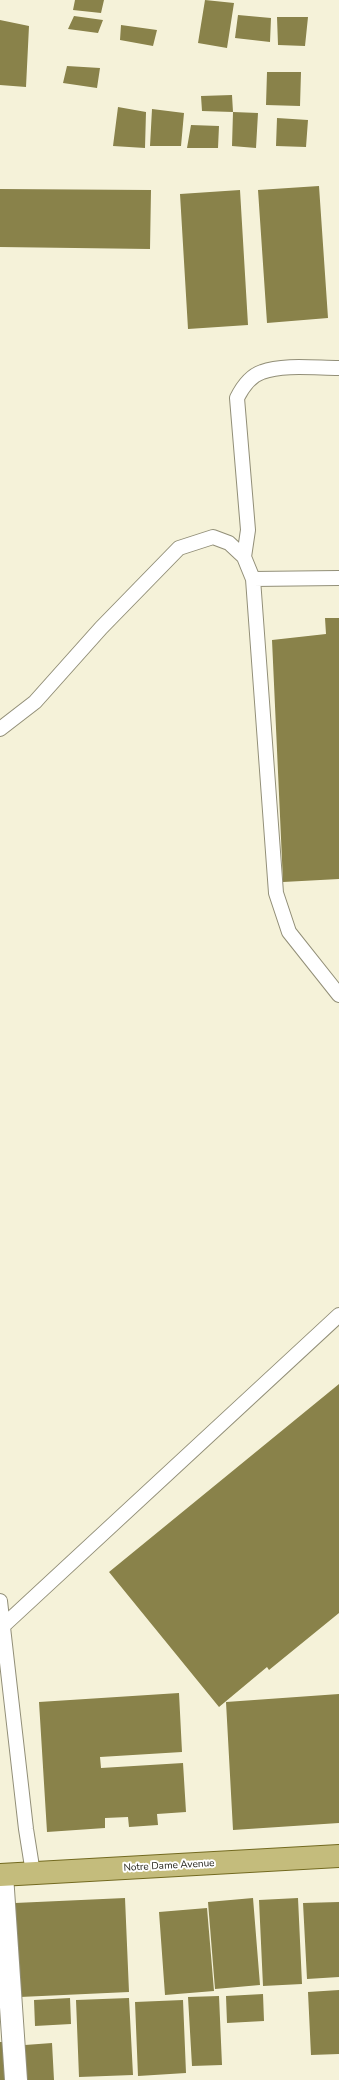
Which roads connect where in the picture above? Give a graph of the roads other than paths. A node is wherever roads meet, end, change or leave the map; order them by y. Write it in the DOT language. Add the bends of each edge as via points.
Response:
graph roads {
  1 [pos="339,368"];
  2 [pos="244,557"];
  3 [pos="339,578"];
  4 [pos="253,580"];
  5 [pos="0,730"];
  6 [pos="339,995"];
  7 [pos="339,1315"];
  8 [pos="0,1601"];
  9 [pos="2,1625"];
  10 [pos="339,1856"];
  11 [pos="33,1873"];
  12 [pos="1,1875"];
  13 [pos="16,2080"];
  1 -- 2 [label="lane" via="279,369 261,372 243,386 237,398 248,530"];
  2 -- 4 [label="lane"];
  2 -- 5 [label="lane" via="229,543 213,537 179,548 101,628 35,702"];
  3 -- 4 [label="lane"];
  4 -- 6 [label="lane" via="276,893 289,932"];
  7 -- 9 [label="lane"];
  8 -- 9 [label="lane"];
  9 -- 11 [label="lane"];
  10 -- 11 [label="main road, Notre Dame Avenue"];
  11 -- 12 [label="main road, Notre Dame Avenue"];
  12 -- 13 [label="street"];
}
